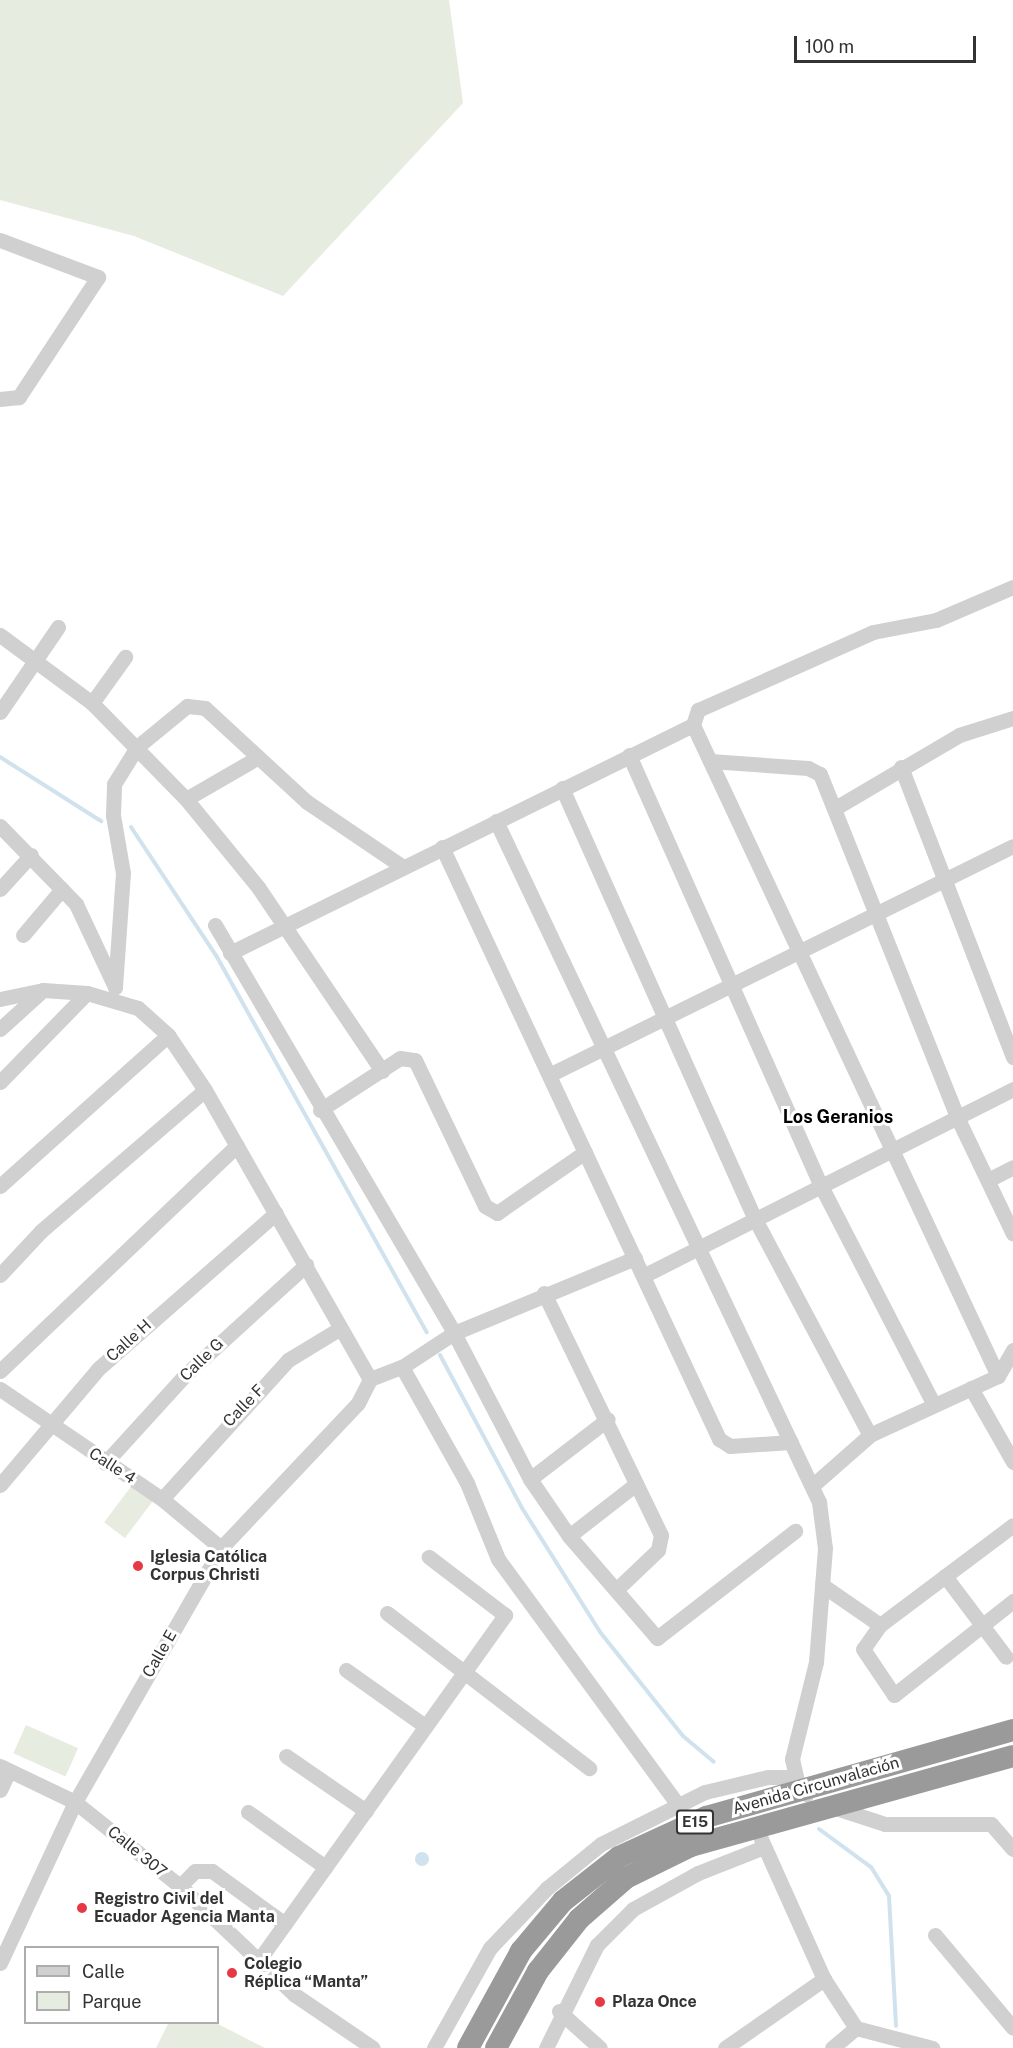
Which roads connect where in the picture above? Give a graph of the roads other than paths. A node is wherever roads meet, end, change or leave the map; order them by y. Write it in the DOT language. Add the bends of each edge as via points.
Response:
graph roads {
  1 [pos="0,240"];
  2 [pos="0,399"];
  3 [pos="1013,587"];
  4 [pos="58,627"];
  5 [pos="0,635"];
  6 [pos="124,657"];
  7 [pos="36,662"];
  8 [pos="92,703"];
  9 [pos="0,712"];
  10 [pos="1013,718"];
  11 [pos="693,725"];
  12 [pos="137,747"];
  13 [pos="629,755"];
  14 [pos="255,759"];
  15 [pos="710,761"];
  16 [pos="901,767"];
  17 [pos="562,788"];
  18 [pos="186,799"];
  19 [pos="837,807"];
  20 [pos="496,820"];
  21 [pos="0,826"];
  22 [pos="1013,846"];
  23 [pos="442,847"];
  24 [pos="31,855"];
  25 [pos="403,867"];
  26 [pos="944,877"];
  27 [pos="0,889"];
  28 [pos="62,889"];
  29 [pos="877,910"];
  30 [pos="214,925"];
  31 [pos="283,926"];
  32 [pos="23,935"];
  33 [pos="798,950"];
  34 [pos="230,953"];
  35 [pos="731,984"];
  36 [pos="43,990"];
  37 [pos="87,993"];
  38 [pos="115,993"];
  39 [pos="0,999"];
  40 [pos="663,1018"];
  41 [pos="0,1029"];
  42 [pos="168,1035"];
  43 [pos="603,1048"];
  44 [pos="1013,1057"];
  45 [pos="382,1071"];
  46 [pos="549,1075"];
  47 [pos="0,1082"];
  48 [pos="1013,1089"];
  49 [pos="206,1090"];
  50 [pos="320,1110"];
  51 [pos="958,1119"];
  52 [pos="237,1145"];
  53 [pos="585,1152"];
  54 [pos="892,1154"];
  55 [pos="1013,1167"];
  56 [pos="988,1180"];
  57 [pos="0,1186"];
  58 [pos="821,1186"];
  59 [pos="276,1213"];
  60 [pos="756,1221"];
  61 [pos="1013,1233"];
  62 [pos="698,1248"];
  63 [pos="634,1258"];
  64 [pos="306,1265"];
  65 [pos="0,1275"];
  66 [pos="643,1276"];
  67 [pos="544,1293"];
  68 [pos="339,1329"];
  69 [pos="454,1333"];
  70 [pos="1013,1350"];
  71 [pos="402,1367"];
  72 [pos="0,1371"];
  73 [pos="998,1376"];
  74 [pos="370,1379"];
  75 [pos="0,1389"];
  76 [pos="971,1389"];
  77 [pos="934,1405"];
  78 [pos="608,1419"];
  79 [pos="48,1423"];
  80 [pos="870,1435"];
  81 [pos="790,1442"];
  82 [pos="1013,1462"];
  83 [pos="105,1463"];
  84 [pos="530,1479"];
  85 [pos="636,1484"];
  86 [pos="0,1485"];
  87 [pos="812,1486"];
  88 [pos="162,1499"];
  89 [pos="1013,1525"];
  90 [pos="795,1531"];
  91 [pos="570,1536"];
  92 [pos="221,1548"];
  93 [pos="429,1557"];
  94 [pos="945,1576"];
  95 [pos="822,1586"];
  96 [pos="616,1590"];
  97 [pos="1013,1601"];
  98 [pos="387,1613"];
  99 [pos="880,1625"];
  100 [pos="982,1625"];
  101 [pos="1006,1657"];
  102 [pos="346,1670"];
  103 [pos="465,1670"];
  104 [pos="425,1726"];
  105 [pos="1013,1730"];
  106 [pos="286,1756"];
  107 [pos="1013,1756"];
  108 [pos="4,1768"];
  109 [pos="589,1768"];
  110 [pos="797,1783"];
  111 [pos="0,1790"];
  112 [pos="75,1802"];
  113 [pos="827,1805"];
  114 [pos="679,1806"];
  115 [pos="366,1811"];
  116 [pos="248,1812"];
  117 [pos="760,1837"];
  118 [pos="1013,1849"];
  119 [pos="325,1867"];
  120 [pos="180,1886"];
  121 [pos="285,1924"];
  122 [pos="935,1935"];
  123 [pos="2,1954"];
  124 [pos="259,1960"];
  125 [pos="824,1979"];
  126 [pos="560,2012"];
  127 [pos="856,2028"];
  128 [pos="1013,2028"];
  129 [pos="373,2048"];
  130 [pos="434,2048"];
  131 [pos="468,2048"];
  132 [pos="496,2048"];
  133 [pos="546,2048"];
  134 [pos="600,2048"];
  135 [pos="725,2048"];
  136 [pos="832,2048"];
  137 [pos="932,2048"];
  1 -- 2 [label="street" via="98,277 20,397"];
  3 -- 11 [label="street" via="936,620 873,632 698,710"];
  4 -- 7 [label="street"];
  5 -- 7 [label="street"];
  6 -- 8 [label="street"];
  7 -- 8 [label="street"];
  7 -- 9 [label="street"];
  8 -- 12 [label="street"];
  10 -- 16 [label="street" via="958,735"];
  11 -- 13 [label="street"];
  11 -- 15 [label="street"];
  12 -- 14 [label="street" via="196,704"];
  12 -- 18 [label="street"];
  12 -- 38 [label="street" via="112,798 123,873"];
  13 -- 17 [label="street"];
  13 -- 35 [label="street"];
  14 -- 18 [label="street"];
  14 -- 25 [label="street"];
  15 -- 19 [label="street" via="808,768 820,774"];
  15 -- 33 [label="street"];
  16 -- 19 [label="street"];
  16 -- 26 [label="street"];
  17 -- 20 [label="street"];
  17 -- 40 [label="street"];
  18 -- 31 [label="street"];
  19 -- 29 [label="street"];
  20 -- 23 [label="street"];
  20 -- 43 [label="street"];
  21 -- 24 [label="street"];
  22 -- 26 [label="street"];
  23 -- 25 [label="street"];
  23 -- 46 [label="street"];
  24 -- 27 [label="street"];
  24 -- 28 [label="street"];
  25 -- 31 [label="street"];
  26 -- 29 [label="street"];
  26 -- 44 [label="street"];
  28 -- 32 [label="street"];
  28 -- 38 [label="street" via="76,904"];
  29 -- 33 [label="street"];
  29 -- 51 [label="street"];
  30 -- 34 [label="street"];
  31 -- 34 [label="street"];
  31 -- 45 [label="street"];
  33 -- 35 [label="street"];
  33 -- 54 [label="street"];
  34 -- 50 [label="street"];
  35 -- 40 [label="street"];
  35 -- 58 [label="street"];
  36 -- 37 [label="street"];
  36 -- 39 [label="street"];
  36 -- 41 [label="street"];
  37 -- 38 [label="street"];
  37 -- 47 [label="street"];
  38 -- 42 [label="street"];
  40 -- 43 [label="street"];
  40 -- 60 [label="street"];
  42 -- 49 [label="street"];
  42 -- 57 [label="street"];
  43 -- 46 [label="street"];
  43 -- 62 [label="street"];
  45 -- 50 [label="street"];
  45 -- 53 [label="street" via="400,1058 418,1062 485,1206 493,1212 505,1212"];
  46 -- 53 [label="street"];
  48 -- 51 [label="street"];
  49 -- 52 [label="street"];
  49 -- 65 [label="street" via="41,1231"];
  50 -- 69 [label="street"];
  51 -- 54 [label="street"];
  51 -- 56 [label="street"];
  52 -- 59 [label="street"];
  52 -- 72 [label="street"];
  53 -- 63 [label="street"];
  54 -- 58 [label="street"];
  54 -- 73 [label="street"];
  55 -- 56 [label="street"];
  56 -- 61 [label="street"];
  58 -- 60 [label="street"];
  58 -- 77 [label="street"];
  59 -- 64 [label="street"];
  59 -- 79 [label="street, Calle H" via="99,1368"];
  60 -- 62 [label="street"];
  60 -- 80 [label="street"];
  62 -- 66 [label="street"];
  62 -- 81 [label="street"];
  63 -- 66 [label="street"];
  63 -- 67 [label="street"];
  64 -- 68 [label="street"];
  64 -- 83 [label="street, Calle G" via="185,1375"];
  66 -- 81 [label="street" via="719,1439 730,1446"];
  67 -- 69 [label="street"];
  67 -- 78 [label="street"];
  68 -- 74 [label="street"];
  68 -- 88 [label="street, Calle F" via="288,1360"];
  69 -- 71 [label="street"];
  69 -- 84 [label="street"];
  70 -- 73 [label="street"];
  71 -- 74 [label="street"];
  71 -- 114 [label="street" via="467,1483 498,1559"];
  73 -- 76 [label="street"];
  74 -- 92 [label="street, Calle E" via="358,1403"];
  75 -- 79 [label="street, Calle 4"];
  76 -- 77 [label="street"];
  76 -- 82 [label="street"];
  77 -- 80 [label="street"];
  78 -- 84 [label="street"];
  78 -- 85 [label="street"];
  79 -- 83 [label="street, Calle 4"];
  79 -- 86 [label="street, Calle H"];
  80 -- 87 [label="street"];
  81 -- 87 [label="street"];
  83 -- 88 [label="street, Calle 4"];
  84 -- 91 [label="street"];
  85 -- 91 [label="street"];
  85 -- 96 [label="street" via="662,1542"];
  87 -- 95 [label="street" via="825,1548"];
  88 -- 92 [label="street, Calle 4"];
  89 -- 94 [label="street"];
  90 -- 96 [label="street" via="657,1638"];
  91 -- 96 [label="street"];
  92 -- 112 [label="street, Calle E"];
  93 -- 103 [label="street" via="505,1615"];
  94 -- 99 [label="street"];
  94 -- 100 [label="street"];
  95 -- 99 [label="street"];
  95 -- 110 [label="street" via="816,1662 792,1759"];
  97 -- 100 [label="street"];
  98 -- 103 [label="street"];
  99 -- 100 [label="street" via="863,1649 894,1695"];
  100 -- 101 [label="street"];
  102 -- 104 [label="street"];
  103 -- 104 [label="street"];
  103 -- 109 [label="street"];
  104 -- 115 [label="street"];
  105 -- 110 [label="highway, Avenida Circunvalación / E15"];
  106 -- 115 [label="street"];
  107 -- 113 [label="highway, Avenida Circunvalación / E15"];
  108 -- 111 [label="street"];
  108 -- 112 [label="street, Calle 307"];
  110 -- 113 [label="street"];
  110 -- 114 [label="street" via="768,1777 705,1792"];
  110 -- 131 [label="highway, Avenida Circunvalación / E15" via="664,1833 619,1857 563,1901 521,1951"];
  112 -- 120 [label="street, Calle 307"];
  112 -- 123 [label="street, Calle E"];
  113 -- 117 [label="highway, Avenida Circunvalación / E15"];
  113 -- 118 [label="street" via="885,1824 991,1824"];
  114 -- 130 [label="street" via="602,1844 547,1888 490,1948"];
  115 -- 119 [label="street"];
  116 -- 119 [label="street"];
  117 -- 125 [label="street"];
  117 -- 126 [label="street" via="633,1909 597,1945"];
  117 -- 132 [label="highway, Avenida Circunvalación / E15" via="692,1846 626,1878 579,1919 538,1971"];
  119 -- 121 [label="street"];
  120 -- 121 [label="street" via="195,1871 212,1871"];
  120 -- 124 [label="street, Calle 307"];
  121 -- 124 [label="street"];
  122 -- 128 [label="street"];
  124 -- 129 [label="street, Calle 307" via="319,2014"];
  125 -- 127 [label="street"];
  125 -- 135 [label="street"];
  126 -- 133 [label="street"];
  126 -- 134 [label="street"];
  127 -- 136 [label="street"];
  127 -- 137 [label="street"];
}
